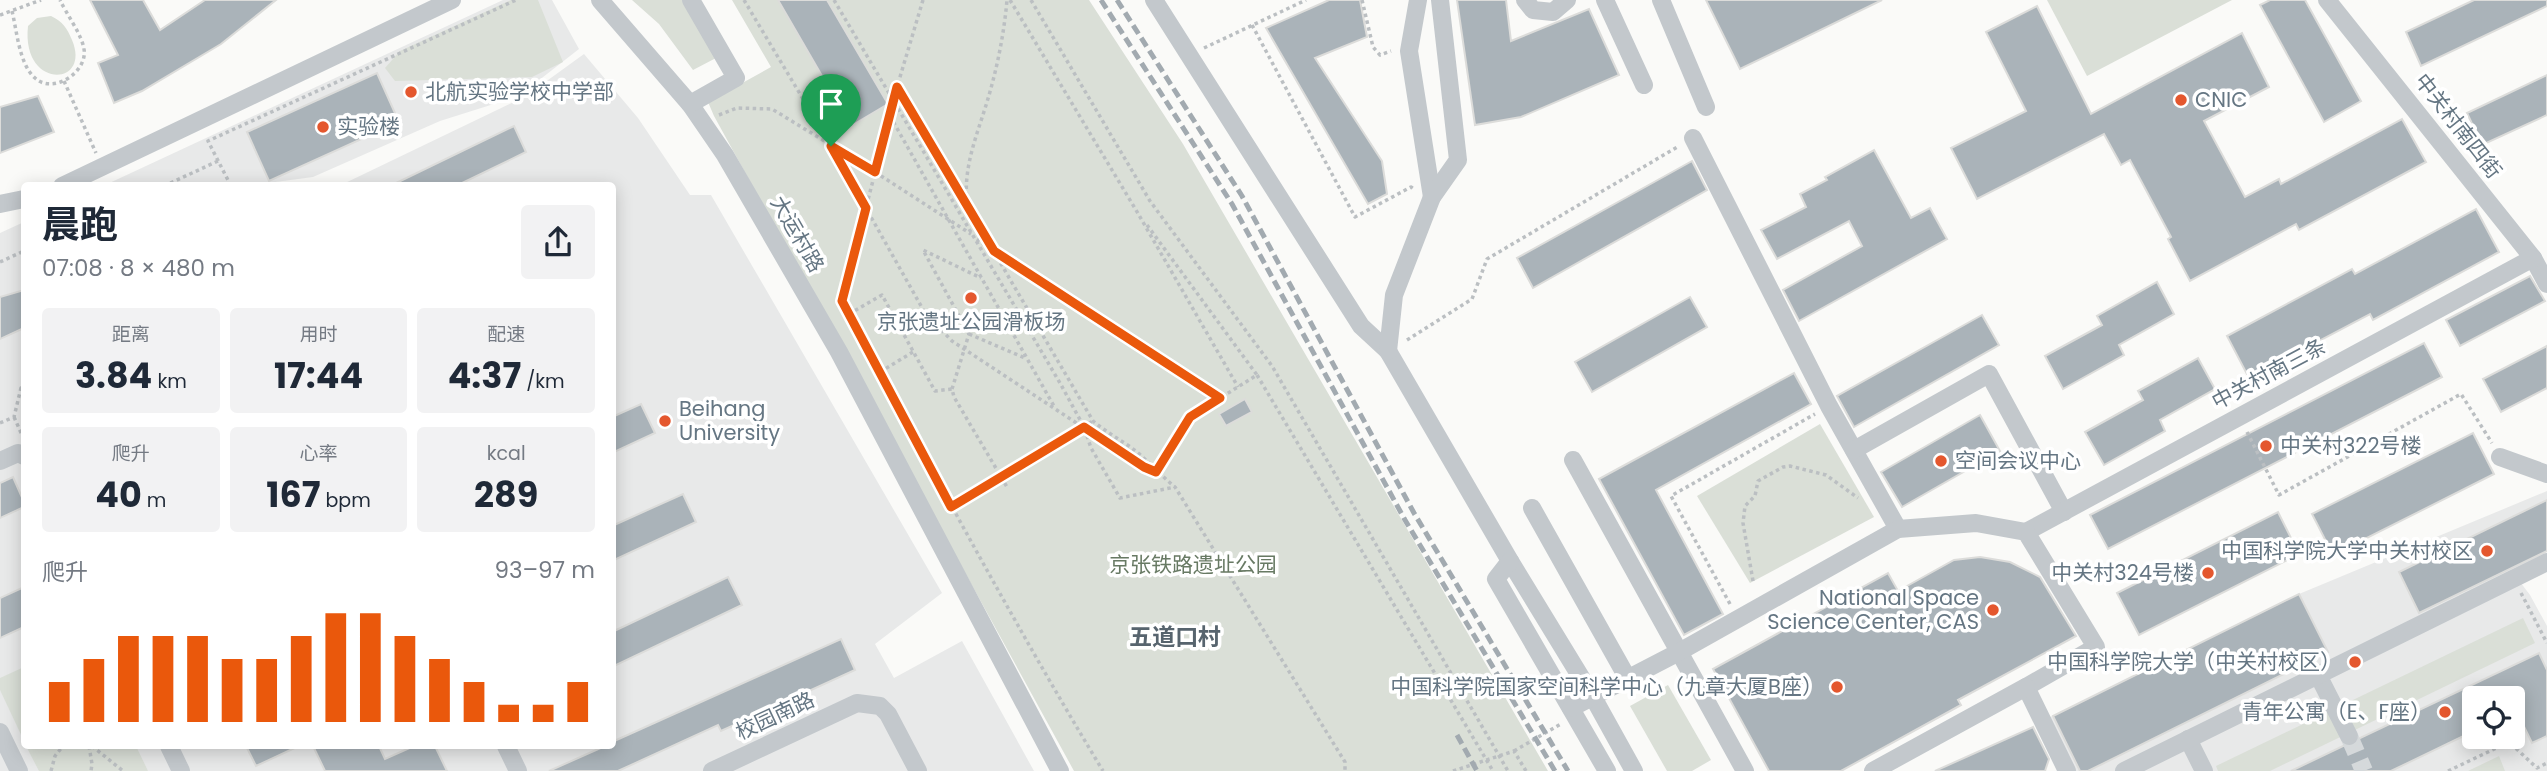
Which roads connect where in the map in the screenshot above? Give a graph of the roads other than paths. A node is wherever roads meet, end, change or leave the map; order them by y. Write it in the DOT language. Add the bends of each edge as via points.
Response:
graph roads {
  1 [pos="452,0"];
  2 [pos="600,0"];
  3 [pos="691,0"];
  4 [pos="1154,0"];
  5 [pos="1418,0"];
  6 [pos="1440,0"];
  7 [pos="1525,0"];
  8 [pos="1567,0"];
  9 [pos="1605,0"];
  10 [pos="1661,0"];
  11 [pos="2327,0"];
  12 [pos="1644,85"];
  13 [pos="690,104"];
  14 [pos="1706,107"];
  15 [pos="1693,138"];
  16 [pos="70,182"];
  17 [pos="1432,197"];
  18 [pos="21,200"];
  19 [pos="0,204"];
  20 [pos="2533,258"];
  21 [pos="2547,284"];
  22 [pos="1388,351"];
  23 [pos="21,450"];
  24 [pos="1854,450"];
  25 [pos="2500,457"];
  26 [pos="1573,460"];
  27 [pos="0,461"];
  28 [pos="2547,474"];
  29 [pos="1532,508"];
  30 [pos="2064,512"];
  31 [pos="1898,529"];
  32 [pos="2026,532"];
  33 [pos="1510,561"];
  34 [pos="2547,562"];
  35 [pos="1679,652"];
  36 [pos="2318,675"];
  37 [pos="1628,678"];
  38 [pos="2026,687"];
  39 [pos="1593,697"];
  40 [pos="1571,708"];
  41 [pos="0,732"];
  42 [pos="2349,736"];
  43 [pos="2188,739"];
  44 [pos="170,749"];
  45 [pos="507,749"];
  46 [pos="19,771"];
  47 [pos="181,771"];
  48 [pos="518,771"];
  49 [pos="712,771"];
  50 [pos="918,771"];
  51 [pos="1060,771"];
  52 [pos="1607,771"];
  53 [pos="1633,771"];
  54 [pos="1745,771"];
  55 [pos="1873,771"];
  56 [pos="2067,771"];
  57 [pos="2123,771"];
  58 [pos="2204,771"];
  1 -- 16 [label="street"];
  2 -- 13 [label="street, 大运村路"];
  3 -- 13 [label="street" via="736,78"];
  4 -- 22 [label="street" via="1361,326"];
  5 -- 17 [label="street" via="1409,51"];
  6 -- 17 [label="street" via="1458,160"];
  7 -- 8 [label="street" via="1533,10 1553,12"];
  9 -- 12 [label="street"];
  10 -- 14 [label="street"];
  11 -- 20 [label="street, 中关村南四街"];
  13 -- 51 [label="street, 大运村路" via="704,120 839,352"];
  15 -- 24 [label="street"];
  17 -- 22 [label="street" via="1394,295"];
  18 -- 19 [label="street"];
  20 -- 21 [label="street, 中关村南四街"];
  20 -- 30 [label="street, 中关村南三条"];
  22 -- 33 [label="street"];
  23 -- 27 [label="street"];
  24 -- 30 [label="street" via="1989,374"];
  24 -- 31 [label="street"];
  25 -- 28 [label="street"];
  26 -- 35 [label="street"];
  29 -- 37 [label="street"];
  30 -- 32 [label="street, 中关村南三条"];
  31 -- 32 [label="street" via="1976,523"];
  31 -- 35 [label="street"];
  32 -- 38 [label="street" via="2096,648"];
  33 -- 39 [label="street"];
  33 -- 40 [label="street" via="1496,579"];
  34 -- 36 [label="street"];
  35 -- 37 [label="street"];
  35 -- 54 [label="street"];
  36 -- 42 [label="street"];
  36 -- 43 [label="street"];
  37 -- 39 [label="street"];
  38 -- 55 [label="street"];
  38 -- 56 [label="street"];
  39 -- 40 [label="street"];
  39 -- 53 [label="street"];
  40 -- 52 [label="street"];
  41 -- 46 [label="street"];
  43 -- 57 [label="street"];
  43 -- 58 [label="street"];
  44 -- 47 [label="street"];
  45 -- 48 [label="street"];
  49 -- 50 [label="street, 校园南路" via="857,703 880,706 888,714"];
}
